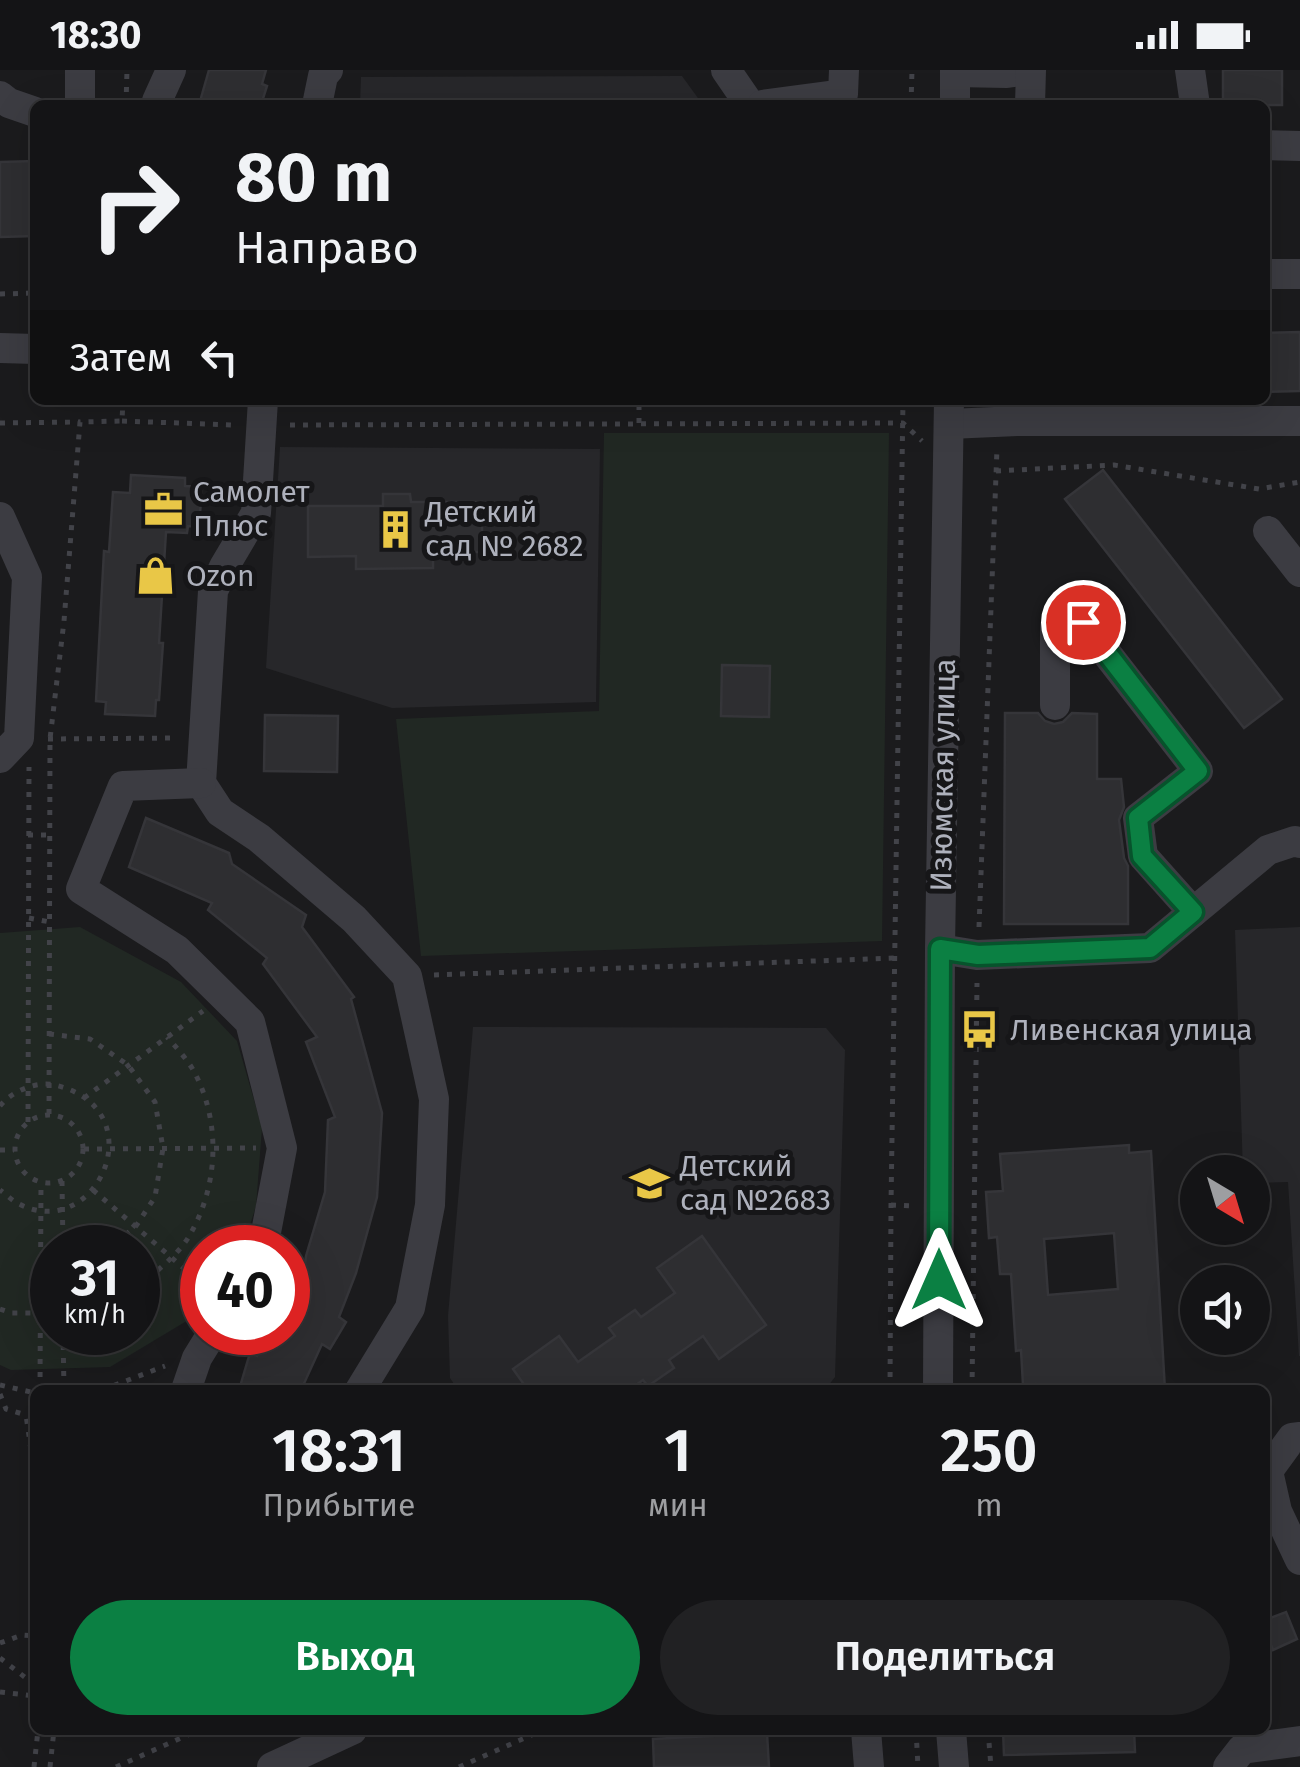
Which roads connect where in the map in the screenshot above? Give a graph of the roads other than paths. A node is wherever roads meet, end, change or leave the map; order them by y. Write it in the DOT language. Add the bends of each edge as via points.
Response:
graph roads {
  1 [pos="80,70"];
  2 [pos="172,70"];
  3 [pos="328,70"];
  4 [pos="726,70"];
  5 [pos="844,70"];
  6 [pos="1030,70"];
  7 [pos="1190,70"];
  8 [pos="955,71"];
  9 [pos="0,96"];
  10 [pos="80,100"];
  11 [pos="157,100"];
  12 [pos="318,100"];
  13 [pos="747,100"];
  14 [pos="799,100"];
  15 [pos="955,100"];
  16 [pos="1030,100"];
  17 [pos="1193,100"];
  18 [pos="30,110"];
  19 [pos="1270,146"];
  20 [pos="1300,146"];
  21 [pos="1270,274"];
  22 [pos="1300,274"];
  23 [pos="0,348"];
  24 [pos="30,348"];
  25 [pos="262,413"];
  26 [pos="1011,415"];
  27 [pos="1300,421"];
  28 [pos="949,423"];
  29 [pos="0,517"];
  30 [pos="1268,531"];
  31 [pos="1300,572"];
  32 [pos="1055,705"];
  33 [pos="16,745"];
  34 [pos="201,783"];
  35 [pos="1300,843"];
  36 [pos="1193,912"];
  37 [pos="940,949"];
  38 [pos="267,1225"];
  39 [pos="199,1355"];
  40 [pos="181,1376"];
  41 [pos="363,1385"];
  42 [pos="938,1385"];
  43 [pos="1300,1437"];
  44 [pos="1270,1469"];
  45 [pos="1270,1481"];
  46 [pos="1300,1560"];
  47 [pos="342,1735"];
  48 [pos="866,1735"];
  49 [pos="951,1735"];
  50 [pos="1300,1742"];
  51 [pos="279,1765"];
  52 [pos="869,1767"];
  53 [pos="954,1767"];
  54 [pos="1228,1767"];
  1 -- 10 [label="street"];
  2 -- 11 [label="street"];
  3 -- 12 [label="street"];
  4 -- 13 [label="street"];
  5 -- 14 [label="street" via="843,94"];
  6 -- 8 [label="street"];
  6 -- 16 [label="street"];
  7 -- 17 [label="street"];
  8 -- 15 [label="street"];
  9 -- 18 [label="street"];
  19 -- 20 [label="street"];
  21 -- 22 [label="street"];
  23 -- 24 [label="street"];
  25 -- 34 [label="street" via="256,513 214,591"];
  26 -- 27 [label="street"];
  26 -- 28 [label="street"];
  28 -- 37 [label="street, Изюмская улица"];
  29 -- 33 [label="street" via="27,577"];
  30 -- 31 [label="street"];
  32 -- 36 [label="street" via="1056,627 1083,622 1198,771 1138,818 1142,856"];
  34 -- 38 [label="street" via="122,786 81,889 177,950 250,1022 282,1148"];
  34 -- 41 [label="street" via="220,812 354,919 407,976 434,1099 430,1205 410,1308"];
  35 -- 36 [label="street" via="1268,850"];
  36 -- 37 [label="street" via="1150,948 978,955"];
  37 -- 42 [label="street, Изюмская улица"];
  39 -- 40 [label="street"];
  43 -- 44 [label="street" via="1292,1438"];
  45 -- 46 [label="street"];
  47 -- 51 [label="street"];
  48 -- 52 [label="street"];
  49 -- 53 [label="street"];
  50 -- 54 [label="street" via="1242,1749"];
}
